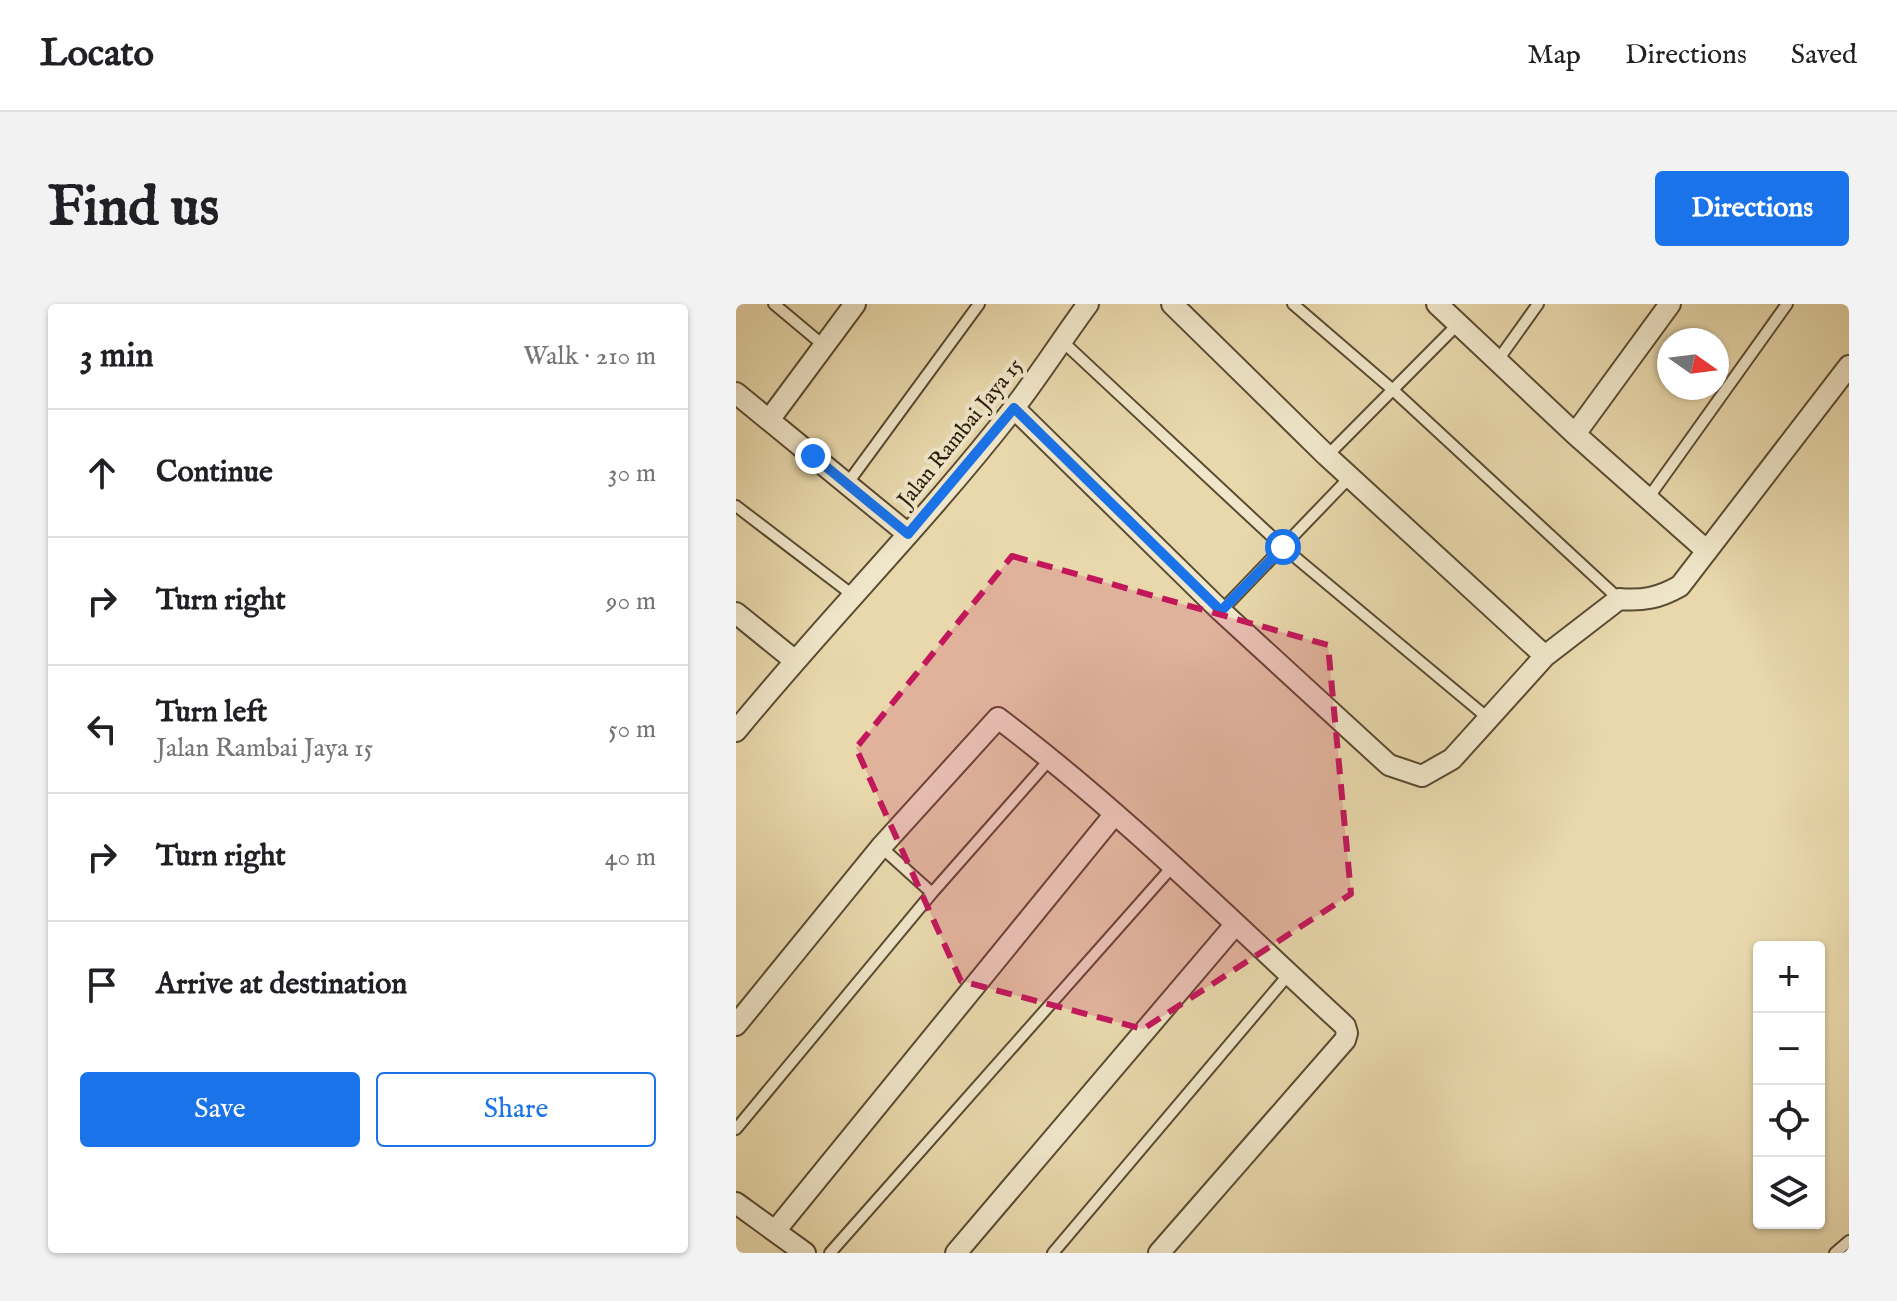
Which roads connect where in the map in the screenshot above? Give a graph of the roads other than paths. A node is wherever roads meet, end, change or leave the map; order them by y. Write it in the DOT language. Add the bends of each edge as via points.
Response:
graph roads {
  1 [pos="774,304"];
  2 [pos="855,304"];
  3 [pos="979,304"];
  4 [pos="1088,304"];
  5 [pos="1172,304"];
  6 [pos="1293,304"];
  7 [pos="1437,304"];
  8 [pos="1538,304"];
  9 [pos="1670,304"];
  10 [pos="1787,304"];
  11 [pos="1459,323"];
  12 [pos="1062,341"];
  13 [pos="823,345"];
  14 [pos="1498,360"];
  15 [pos="1846,376"];
  16 [pos="1393,390"];
  17 [pos="736,393"];
  18 [pos="1014,408"];
  19 [pos="769,420"];
  20 [pos="1575,434"];
  21 [pos="1327,456"];
  22 [pos="1350,477"];
  23 [pos="847,484"];
  24 [pos="1649,497"];
  25 [pos="736,506"];
  26 [pos="908,534"];
  27 [pos="1283,547"];
  28 [pos="1707,551"];
  29 [pos="854,596"];
  30 [pos="1619,599"];
  31 [pos="1221,611"];
  32 [pos="736,613"];
  33 [pos="1545,656"];
  34 [pos="794,660"];
  35 [pos="1489,719"];
  36 [pos="736,731"];
  37 [pos="1051,758"];
  38 [pos="1114,815"];
  39 [pos="881,847"];
  40 [pos="1172,867"];
  41 [pos="932,893"];
  42 [pos="1235,925"];
  43 [pos="1289,974"];
  44 [pos="736,1025"];
  45 [pos="736,1129"];
  46 [pos="736,1203"];
  47 [pos="775,1231"];
  48 [pos="1849,1241"];
  49 [pos="805,1253"];
  50 [pos="830,1253"];
  51 [pos="956,1253"];
  52 [pos="1053,1253"];
  53 [pos="1159,1253"];
  54 [pos="1835,1253"];
  1 -- 13 [label="lane"];
  2 -- 13 [label="street"];
  3 -- 23 [label="lane"];
  4 -- 12 [label="street, Jalan Rambai Jaya 15"];
  5 -- 21 [label="street"];
  6 -- 16 [label="lane"];
  7 -- 11 [label="street"];
  8 -- 14 [label="lane"];
  9 -- 20 [label="street"];
  10 -- 24 [label="lane"];
  11 -- 14 [label="street"];
  11 -- 16 [label="lane"];
  12 -- 18 [label="street, Jalan Rambai Jaya 15"];
  12 -- 27 [label="lane"];
  13 -- 19 [label="street"];
  14 -- 20 [label="street"];
  15 -- 28 [label="street"];
  16 -- 21 [label="lane"];
  16 -- 30 [label="lane"];
  17 -- 19 [label="street"];
  18 -- 26 [label="street, Jalan Rambai Jaya 15"];
  18 -- 31 [label="street"];
  19 -- 23 [label="street"];
  20 -- 24 [label="street"];
  21 -- 22 [label="street"];
  22 -- 27 [label="lane"];
  22 -- 33 [label="street"];
  23 -- 26 [label="street"];
  24 -- 28 [label="street"];
  25 -- 29 [label="lane"];
  26 -- 29 [label="street, Jalan Rambai Jaya 15"];
  27 -- 31 [label="lane"];
  27 -- 35 [label="lane"];
  28 -- 30 [label="street" via="1680,586 1661,597"];
  29 -- 34 [label="street, Jalan Rambai Jaya 15"];
  30 -- 33 [label="street"];
  31 -- 35 [label="street" via="1389,765 1422,776 1452,759"];
  32 -- 34 [label="street"];
  33 -- 35 [label="street"];
  34 -- 36 [label="street, Jalan Rambai Jaya 15"];
  37 -- 38 [label="street"];
  37 -- 39 [label="street" via="998,718"];
  37 -- 41 [label="lane"];
  38 -- 40 [label="street"];
  38 -- 47 [label="street"];
  39 -- 41 [label="lane"];
  39 -- 44 [label="street"];
  40 -- 42 [label="street"];
  40 -- 50 [label="lane"];
  41 -- 45 [label="lane"];
  42 -- 43 [label="street"];
  42 -- 51 [label="street"];
  43 -- 52 [label="lane"];
  43 -- 53 [label="street" via="1345,1026 1345,1040"];
  46 -- 47 [label="street"];
  47 -- 49 [label="street"];
  48 -- 54 [label="lane"];
}
